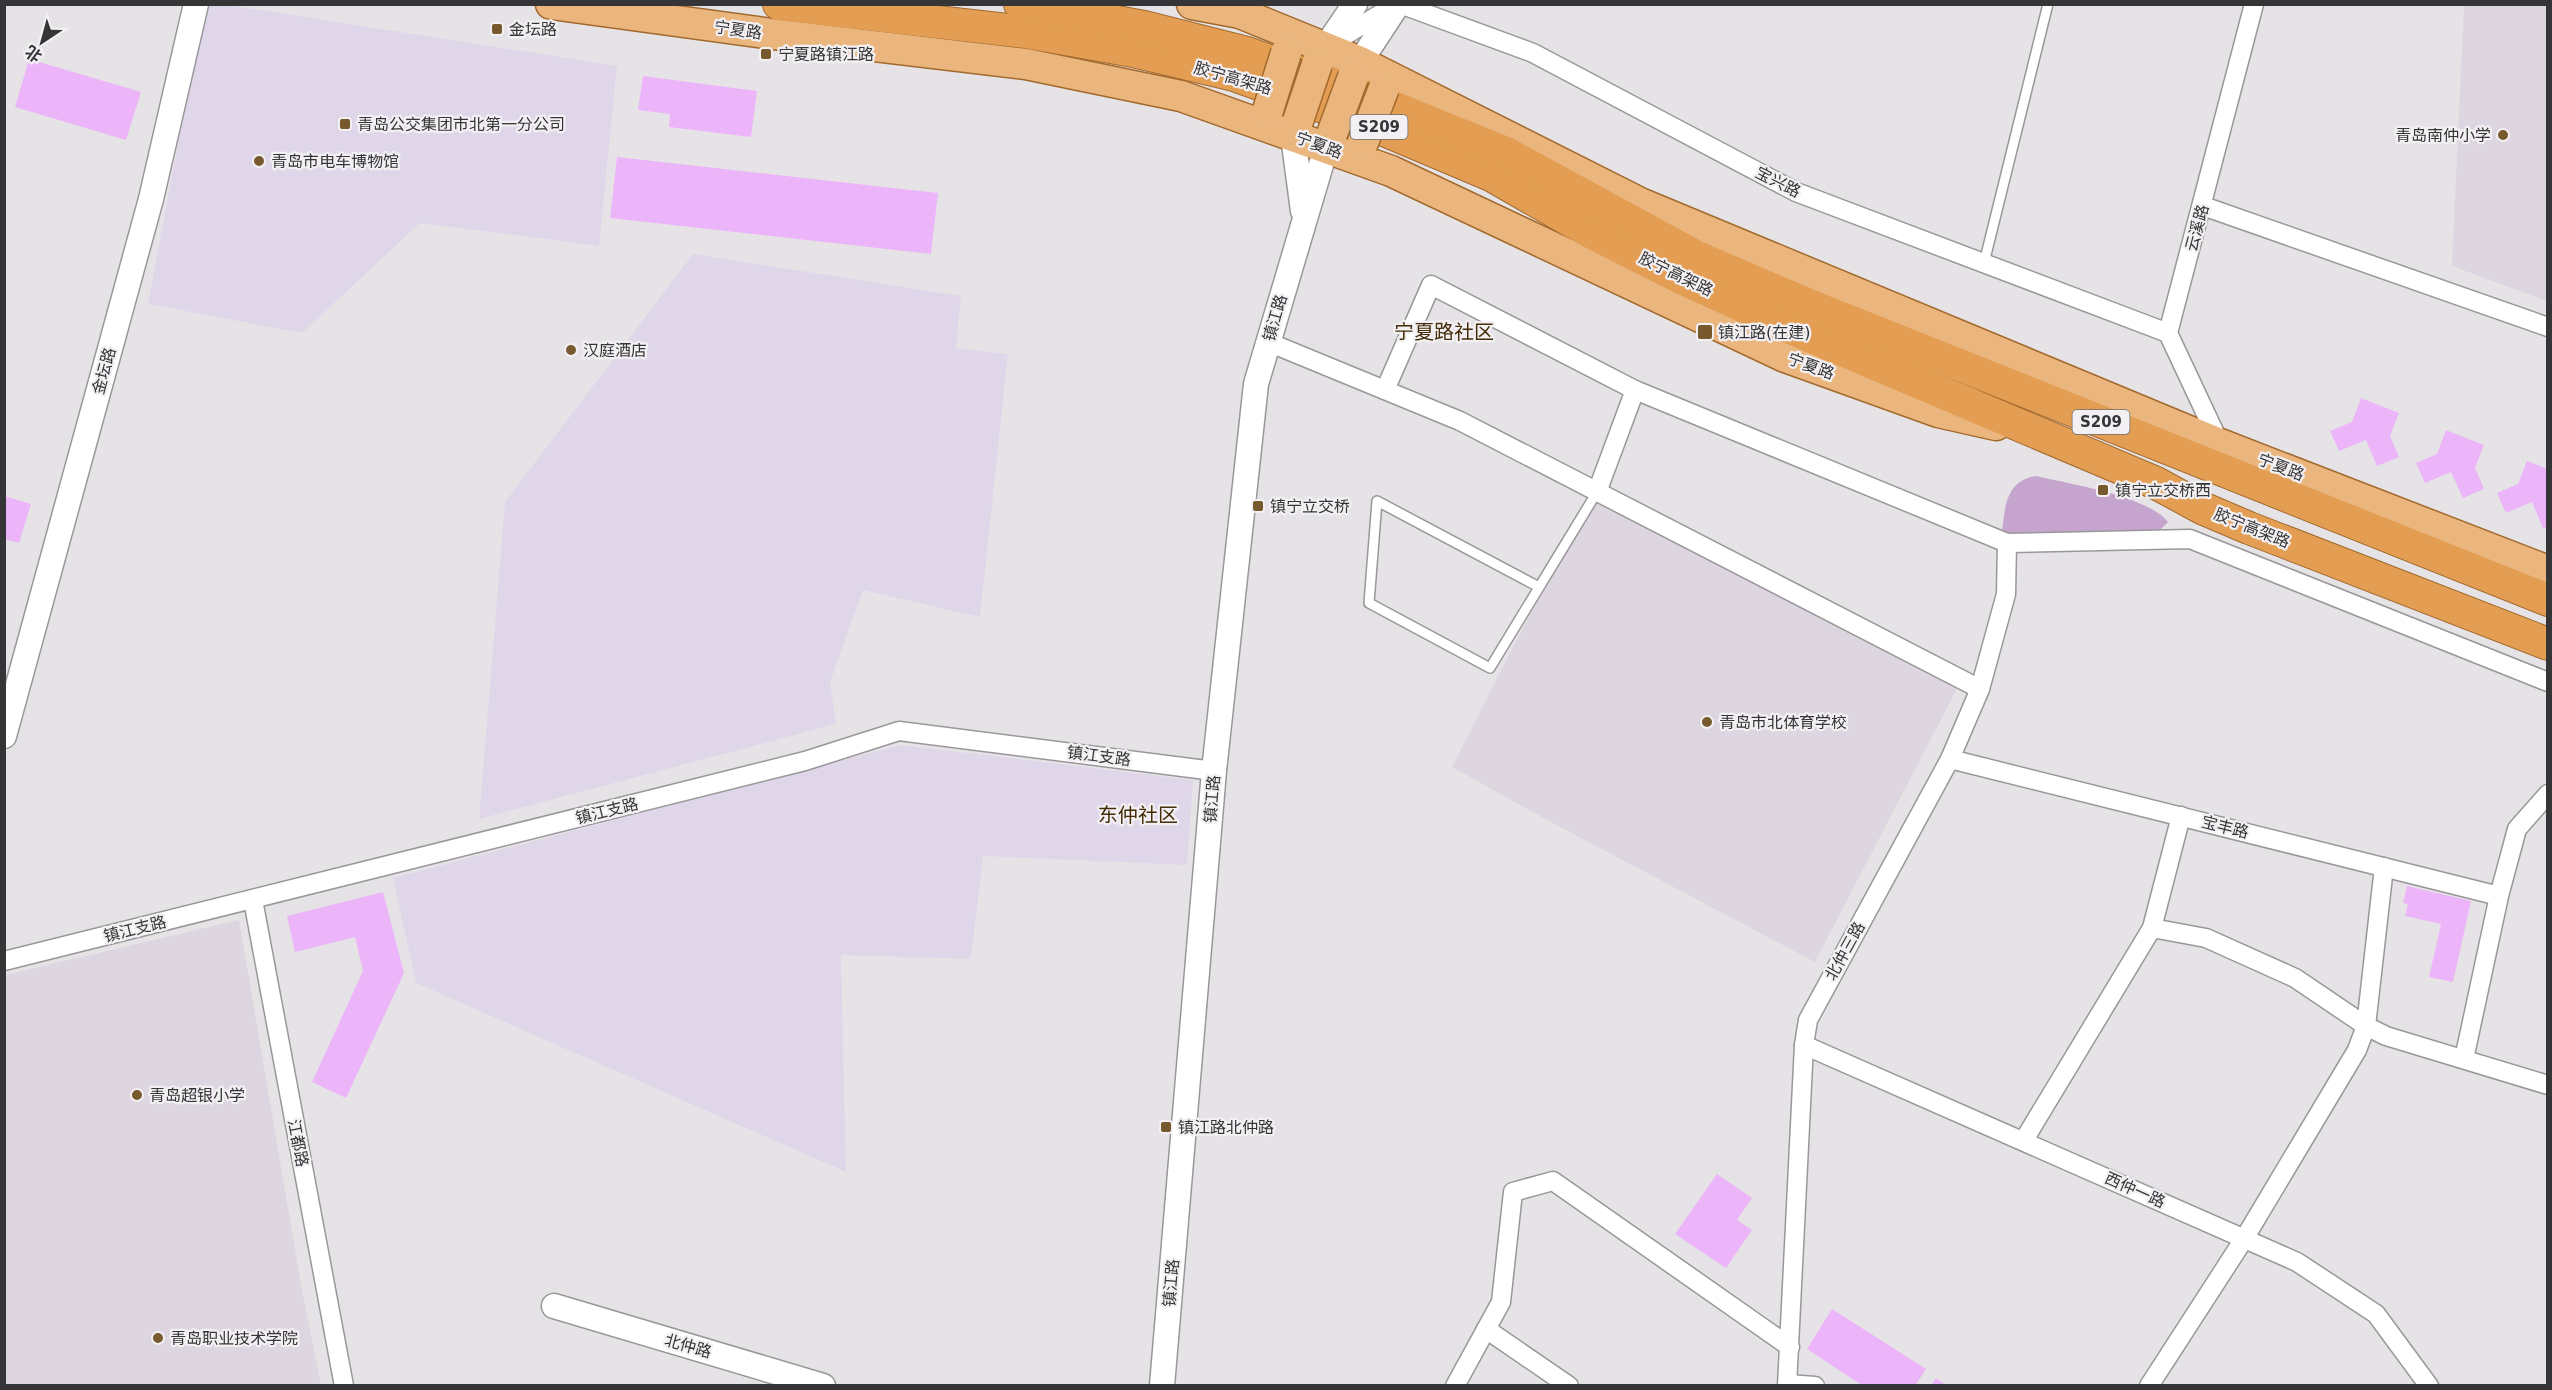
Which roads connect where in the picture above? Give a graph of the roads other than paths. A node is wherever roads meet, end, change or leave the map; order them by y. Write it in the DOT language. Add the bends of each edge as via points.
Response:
graph roads {
  1 [pos="196,4"];
  2 [pos="551,4"];
  3 [pos="779,4"];
  4 [pos="1020,4"];
  5 [pos="1192,4"];
  6 [pos="1355,4"];
  7 [pos="1398,4"];
  8 [pos="2048,4"];
  9 [pos="2254,4"];
  10 [pos="1281,40"];
  11 [pos="1321,56"];
  12 [pos="1357,70"];
  13 [pos="1392,86"];
  14 [pos="1257,115"];
  15 [pos="1295,129"];
  16 [pos="1329,141"];
  17 [pos="1366,154"];
  18 [pos="2203,206"];
  19 [pos="1304,219"];
  20 [pos="1984,263"];
  21 [pos="2547,327"];
  22 [pos="2168,333"];
  23 [pos="1268,342"];
  24 [pos="1385,390"];
  25 [pos="1635,390"];
  26 [pos="2044,435"];
  27 [pos="2220,444"];
  28 [pos="1597,492"];
  29 [pos="2202,508"];
  30 [pos="2190,539"];
  31 [pos="2007,543"];
  32 [pos="2462,553"];
  33 [pos="2547,571"];
  34 [pos="1539,587"];
  35 [pos="2547,600"];
  36 [pos="2547,644"];
  37 [pos="2547,682"];
  38 [pos="1980,690"];
  39 [pos="4,736"];
  40 [pos="1950,759"];
  41 [pos="1214,771"];
  42 [pos="2547,794"];
  43 [pos="2181,816"];
  44 [pos="2384,867"];
  45 [pos="2499,896"];
  46 [pos="253,900"];
  47 [pos="2152,928"];
  48 [pos="4,961"];
  49 [pos="2366,1026"];
  50 [pos="1804,1045"];
  51 [pos="2464,1059"];
  52 [pos="2547,1085"];
  53 [pos="2025,1140"];
  54 [pos="2244,1239"];
  55 [pos="554,1306"];
  56 [pos="1486,1329"];
  57 [pos="1790,1347"];
  58 [pos="1788,1385"];
  59 [pos="344,1386"];
  60 [pos="823,1386"];
  61 [pos="1162,1386"];
  62 [pos="1455,1386"];
  63 [pos="1569,1386"];
  64 [pos="1815,1386"];
  65 [pos="2150,1386"];
  66 [pos="2429,1386"];
  1 -- 39 [label="street, 金坛路" via="151,199"];
  2 -- 14 [label="main road, 宁夏路" via="1026,64"];
  3 -- 26 [label="highway, 胶宁高架路 / S209" via="1026,32 1133,51 1234,75 1370,123 1491,175 1681,278"];
  4 -- 32 [label="highway, 胶宁高架路 / S209" via="1144,27 1247,53 1378,101 1506,153 1696,257 1799,301"];
  5 -- 10 [label="main road, 宁夏路" via="1240,13"];
  6 -- 11 [label="street, 镇江路"];
  7 -- 11 [label="street"];
  7 -- 12 [label="street, 镇江路"];
  7 -- 20 [label="street, 宝兴路" via="1533,53 1796,192"];
  8 -- 20 [label="lane"];
  9 -- 18 [label="street, 云溪路"];
  10 -- 11 [label="main road, 宁夏路"];
  10 -- 14 [label="main road, bridge"];
  11 -- 12 [label="main road, 宁夏路"];
  11 -- 15 [label="main road, 镇江路, bridge"];
  12 -- 13 [label="main road, 宁夏路"];
  12 -- 16 [label="main road, 镇江路, bridge"];
  13 -- 17 [label="main road, bridge"];
  13 -- 27 [label="main road, 宁夏路" via="1640,203"];
  14 -- 15 [label="main road, 宁夏路"];
  15 -- 16 [label="main road, 宁夏路"];
  15 -- 19 [label="street, 镇江路"];
  16 -- 17 [label="main road, 宁夏路"];
  16 -- 19 [label="street, 镇江路"];
  17 -- 26 [label="main road, 宁夏路" via="1412,181 1785,357 1938,411"];
  18 -- 21 [label="street"];
  18 -- 22 [label="street, 云溪路"];
  19 -- 23 [label="street, 镇江路"];
  20 -- 22 [label="street, 宝兴路"];
  22 -- 27 [label="street"];
  23 -- 24 [label="street"];
  23 -- 41 [label="street, 镇江路" via="1256,384"];
  24 -- 25 [label="street" via="1431,285"];
  24 -- 28 [label="street" via="1460,421"];
  25 -- 28 [label="street"];
  25 -- 31 [label="street"];
  26 -- 29 [label="highway, 胶宁高架路 / S209" via="2156,483"];
  27 -- 32 [label="main road, 宁夏路"];
  28 -- 34 [label="lane"];
  28 -- 38 [label="street"];
  29 -- 30 [label="street"];
  29 -- 36 [label="highway, 胶宁高架路 / S209"];
  30 -- 31 [label="street"];
  30 -- 37 [label="street"];
  31 -- 38 [label="street, 北仲三路" via="2006,594"];
  32 -- 33 [label="main road, 宁夏路"];
  32 -- 35 [label="highway, 胶宁高架路 / S209"];
  34 -- 34 [label="lane" via="1490,669 1369,603 1377,501"];
  38 -- 40 [label="street, 北仲三路"];
  40 -- 43 [label="street, 宝丰路"];
  40 -- 50 [label="street, 北仲三路" via="1808,1020"];
  41 -- 46 [label="street, 镇江支路" via="899,731 806,761"];
  41 -- 61 [label="street, 镇江路"];
  42 -- 45 [label="street" via="2517,829"];
  43 -- 44 [label="street, 宝丰路"];
  43 -- 47 [label="street"];
  44 -- 45 [label="street, 宝丰路"];
  44 -- 49 [label="street"];
  45 -- 51 [label="street"];
  46 -- 48 [label="street, 镇江支路"];
  46 -- 59 [label="street, 江都路"];
  47 -- 49 [label="street" via="2206,938 2295,978"];
  47 -- 53 [label="street"];
  49 -- 51 [label="street" via="2386,1036"];
  49 -- 54 [label="street" via="2357,1050"];
  50 -- 53 [label="street, 西仲一路"];
  50 -- 57 [label="street, 北仲三路"];
  51 -- 52 [label="street"];
  53 -- 54 [label="street, 西仲一路"];
  54 -- 65 [label="street"];
  54 -- 66 [label="street, 西仲一路" via="2297,1262 2376,1314"];
  55 -- 60 [label="street, 北仲路"];
  56 -- 57 [label="street" via="1501,1302 1513,1192 1553,1181"];
  56 -- 62 [label="street"];
  56 -- 63 [label="street"];
  57 -- 58 [label="street, 北仲三路"];
  58 -- 64 [label="street"];
}
